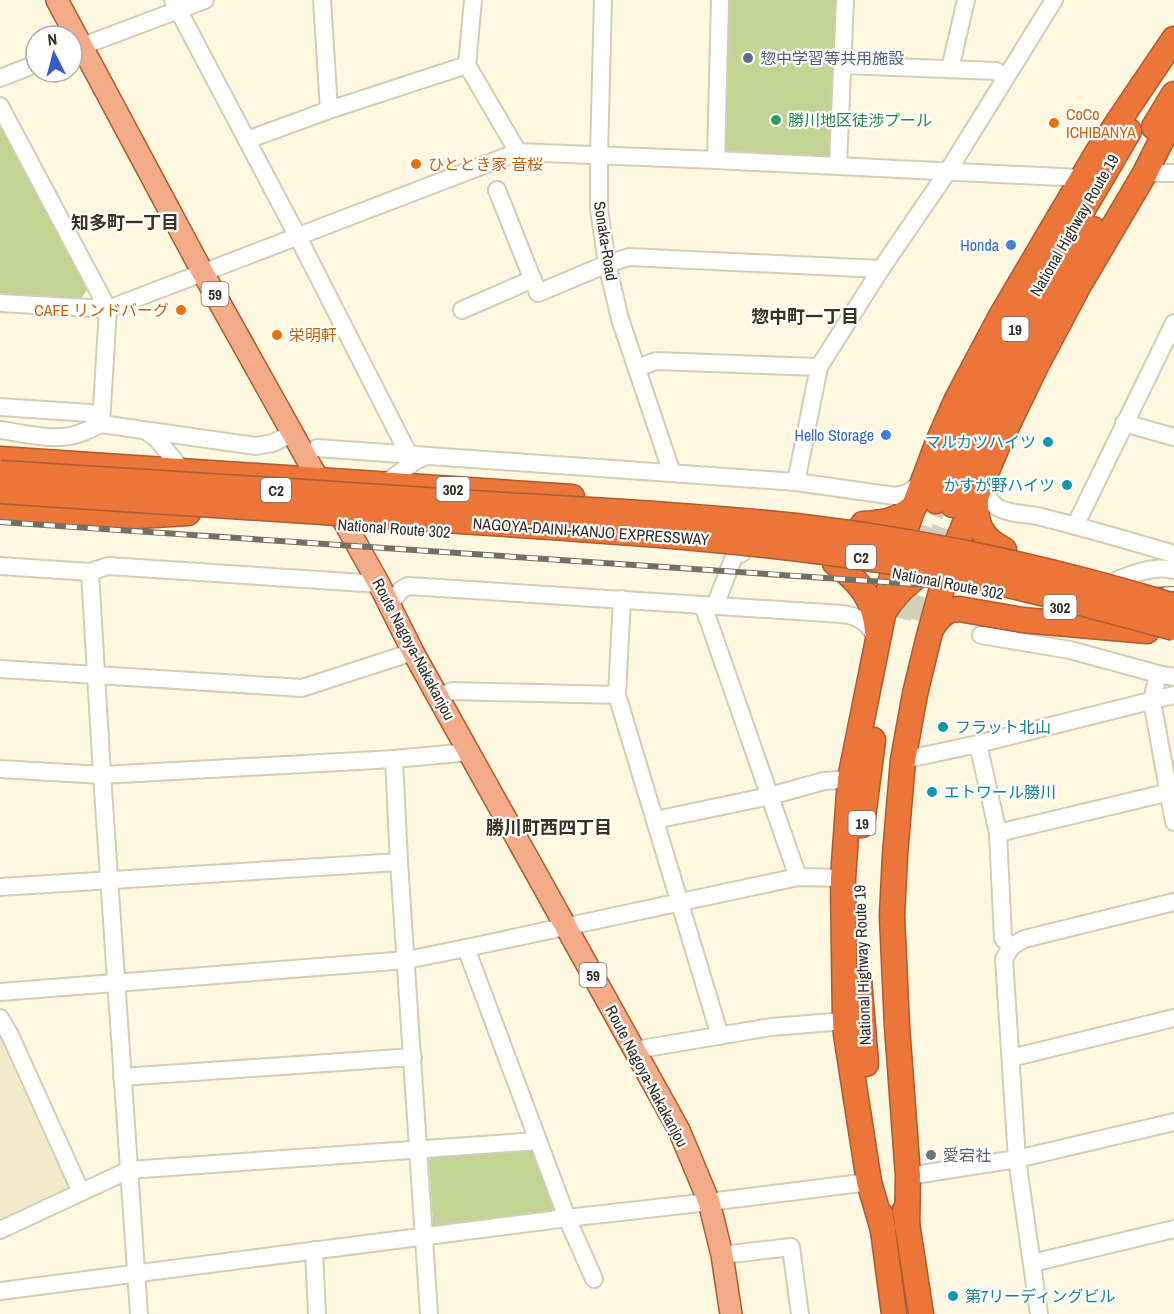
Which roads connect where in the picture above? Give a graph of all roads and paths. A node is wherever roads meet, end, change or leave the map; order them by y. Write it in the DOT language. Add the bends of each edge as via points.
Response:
graph roads {
  1 [pos="57,0"];
  2 [pos="205,0"];
  3 [pos="322,0"];
  4 [pos="473,0"];
  5 [pos="603,0"];
  6 [pos="720,0"];
  7 [pos="845,0"];
  8 [pos="966,0"];
  9 [pos="1054,0"];
  10 [pos="176,5"];
  11 [pos="67,24"];
  12 [pos="1174,39"];
  13 [pos="84,46"];
  14 [pos="1174,50"];
  15 [pos="84,61"];
  16 [pos="467,65"];
  17 [pos="843,66"];
  18 [pos="24,69"];
  19 [pos="950,69"];
  20 [pos="1005,77"];
  21 [pos="0,78"];
  22 [pos="1174,94"];
  23 [pos="0,106"];
  24 [pos="328,110"];
  25 [pos="1174,116"];
  26 [pos="246,140"];
  27 [pos="518,152"];
  28 [pos="599,155"];
  29 [pos="716,160"];
  30 [pos="838,165"];
  31 [pos="948,171"];
  32 [pos="1151,173"];
  33 [pos="1174,173"];
  34 [pos="1076,178"];
  35 [pos="497,190"];
  36 [pos="298,237"];
  37 [pos="607,264"];
  38 [pos="881,269"];
  39 [pos="203,273"];
  40 [pos="533,279"];
  41 [pos="0,303"];
  42 [pos="108,309"];
  43 [pos="462,310"];
  44 [pos="1173,330"];
  45 [pos="637,368"];
  46 [pos="819,368"];
  47 [pos="0,406"];
  48 [pos="1124,423"];
  49 [pos="101,424"];
  50 [pos="0,430"];
  51 [pos="146,430"];
  52 [pos="293,433"];
  53 [pos="1174,437"];
  54 [pos="317,448"];
  55 [pos="409,455"];
  56 [pos="427,456"];
  57 [pos="0,459"];
  58 [pos="182,470"];
  59 [pos="0,473"];
  60 [pos="672,473"];
  61 [pos="318,480"];
  62 [pos="923,481"];
  63 [pos="796,482"];
  64 [pos="384,484"];
  65 [pos="979,488"];
  66 [pos="0,491"];
  67 [pos="0,501"];
  68 [pos="934,504"];
  69 [pos="0,510"];
  70 [pos="188,513"];
  71 [pos="864,524"];
  72 [pos="346,525"];
  73 [pos="1075,526"];
  74 [pos="1004,550"];
  75 [pos="937,551"];
  76 [pos="741,553"];
  77 [pos="1174,554"];
  78 [pos="835,563"];
  79 [pos="0,566"];
  80 [pos="1174,570"];
  81 [pos="90,572"];
  82 [pos="893,572"];
  83 [pos="917,576"];
  84 [pos="1119,579"];
  85 [pos="379,584"];
  86 [pos="1174,594"];
  87 [pos="622,599"];
  88 [pos="389,605"];
  89 [pos="709,606"];
  90 [pos="1174,606"];
  91 [pos="907,621"];
  92 [pos="1174,628"];
  93 [pos="1147,631"];
  94 [pos="981,635"];
  95 [pos="878,639"];
  96 [pos="1174,639"];
  97 [pos="413,652"];
  98 [pos="0,669"];
  99 [pos="96,675"];
  100 [pos="1166,676"];
  101 [pos="617,695"];
  102 [pos="1174,695"];
  103 [pos="439,697"];
  104 [pos="1152,701"];
  105 [pos="978,744"];
  106 [pos="470,752"];
  107 [pos="394,759"];
  108 [pos="903,760"];
  109 [pos="0,770"];
  110 [pos="102,775"];
  111 [pos="850,779"];
  112 [pos="1171,791"];
  113 [pos="770,796"];
  114 [pos="656,820"];
  115 [pos="1174,822"];
  116 [pos="998,833"];
  117 [pos="399,862"];
  118 [pos="798,877"];
  119 [pos="832,878"];
  120 [pos="109,879"];
  121 [pos="0,887"];
  122 [pos="680,902"];
  123 [pos="1174,902"];
  124 [pos="567,927"];
  125 [pos="1011,947"];
  126 [pos="466,948"];
  127 [pos="407,960"];
  128 [pos="116,983"];
  129 [pos="0,992"];
  130 [pos="1174,1017"];
  131 [pos="0,1018"];
  132 [pos="844,1021"];
  133 [pos="720,1036"];
  134 [pos="635,1050"];
  135 [pos="412,1057"];
  136 [pos="1011,1058"];
  137 [pos="123,1077"];
  138 [pos="1174,1122"];
  139 [pos="538,1141"];
  140 [pos="419,1150"];
  141 [pos="1017,1159"];
  142 [pos="129,1170"];
  143 [pos="908,1176"];
  144 [pos="869,1182"];
  145 [pos="81,1192"];
  146 [pos="709,1202"];
  147 [pos="567,1218"];
  148 [pos="908,1226"];
  149 [pos="1174,1229"];
  150 [pos="0,1230"];
  151 [pos="883,1230"];
  152 [pos="425,1236"];
  153 [pos="314,1250"];
  154 [pos="722,1255"];
  155 [pos="1032,1263"];
  156 [pos="137,1274"];
  157 [pos="594,1279"];
  158 [pos="0,1291"];
  159 [pos="139,1314"];
  160 [pos="317,1314"];
  161 [pos="429,1314"];
  162 [pos="731,1314"];
  163 [pos="800,1314"];
  164 [pos="894,1314"];
  165 [pos="921,1314"];
  166 [pos="1039,1314"];
  1 -- 11 [label="main road, Route Nagoya-Nakakanjou / 59"];
  2 -- 10 [label="street"];
  3 -- 24 [label="street"];
  4 -- 16 [label="street"];
  5 -- 28 [label="street, Sonaka-Road"];
  6 -- 29 [label="street"];
  7 -- 17 [label="street"];
  8 -- 19 [label="street"];
  9 -- 20 [label="street"];
  10 -- 13 [label="street"];
  10 -- 26 [label="street"];
  12 -- 34 [label="highway"];
  14 -- 68 [label="highway, National Highway Route 19 / 19" via="1015,329 970,418"];
  15 -- 39 [label="main road, Route Nagoya-Nakakanjou / 59"];
  16 -- 24 [label="street"];
  16 -- 27 [label="street"];
  17 -- 19 [label="street"];
  17 -- 30 [label="street"];
  18 -- 21 [label="street"];
  19 -- 20 [label="street" via="996,71"];
  20 -- 31 [label="street"];
  22 -- 68 [label="highway, National Highway Route 19 / 19" via="1033,332 968,466"];
  23 -- 42 [label="street"];
  24 -- 26 [label="street"];
  25 -- 32 [label="highway"];
  26 -- 36 [label="street"];
  27 -- 28 [label="street"];
  27 -- 36 [label="street"];
  28 -- 29 [label="street"];
  28 -- 37 [label="street, Sonaka-Road" via="599,209"];
  29 -- 30 [label="street"];
  30 -- 31 [label="street"];
  31 -- 34 [label="street"];
  31 -- 38 [label="street"];
  32 -- 33 [label="street"];
  32 -- 65 [label="highway" via="1079,285 1015,408"];
  34 -- 62 [label="highway" via="976,361"];
  35 -- 40 [label="street"];
  36 -- 39 [label="street"];
  36 -- 55 [label="street"];
  37 -- 38 [label="street" via="629,257"];
  37 -- 40 [label="street" via="538,293"];
  37 -- 45 [label="street, Sonaka-Road"];
  38 -- 46 [label="street"];
  39 -- 42 [label="street"];
  39 -- 52 [label="main road, Route Nagoya-Nakakanjou / 59"];
  40 -- 43 [label="street"];
  41 -- 42 [label="street"];
  42 -- 49 [label="street"];
  44 -- 48 [label="street"];
  45 -- 46 [label="street" via="656,361"];
  45 -- 60 [label="street, Sonaka-Road"];
  46 -- 63 [label="street"];
  47 -- 49 [label="street" via="90,413"];
  48 -- 53 [label="street"];
  48 -- 73 [label="street"];
  49 -- 50 [label="street" via="59,437"];
  49 -- 51 [label="street"];
  51 -- 52 [label="street" via="256,446"];
  51 -- 58 [label="street"];
  52 -- 61 [label="main road, Route Nagoya-Nakakanjou / 59"];
  54 -- 55 [label="street"];
  55 -- 56 [label="street"];
  56 -- 60 [label="street"];
  56 -- 64 [label="street"];
  57 -- 58 [label="highway, National Route 302 / 302"];
  58 -- 61 [label="highway, National Route 302 / 302"];
  59 -- 90 [label="highway, NAGOYA-DAINI-KANJO EXPRESSWAY / C2, bridge" via="797,526 991,558"];
  60 -- 63 [label="street"];
  61 -- 64 [label="highway, National Route 302 / 302"];
  61 -- 72 [label="main road, Route Nagoya-Nakakanjou / 59"];
  62 -- 63 [label="street" via="908,493 895,496"];
  62 -- 68 [label="highway"];
  64 -- 71 [label="highway, National Route 302 / 302" via="744,510"];
  65 -- 73 [label="street" via="1002,509"];
  65 -- 74 [label="highway" via="975,511 980,529"];
  65 -- 75 [label="highway"];
  66 -- 92 [label="highway, NAGOYA-DAINI-KANJO EXPRESSWAY / C2, bridge" via="708,539 812,550 1000,583"];
  67 -- 70 [label="highway, National Route 302 / 302"];
  68 -- 71 [label="highway" via="887,522"];
  68 -- 75 [label="highway"];
  69 -- 70 [label="highway" via="120,517"];
  70 -- 72 [label="highway, National Route 302 / 302"];
  71 -- 75 [label="highway, National Route 302 / 302"];
  72 -- 76 [label="highway, National Route 302 / 302"];
  72 -- 85 [label="main road, Route Nagoya-Nakakanjou / 59"];
  73 -- 77 [label="street"];
  74 -- 75 [label="highway, National Route 302 / 302"];
  74 -- 84 [label="highway, National Route 302 / 302"];
  75 -- 82 [label="highway"];
  75 -- 82 [label="highway"];
  75 -- 83 [label="highway, National Route 302 / 302"];
  75 -- 91 [label="highway"];
  75 -- 93 [label="highway, National Route 302 / 302" via="1005,593"];
  76 -- 78 [label="highway, National Route 302 / 302"];
  76 -- 89 [label="street" via="730,564"];
  78 -- 82 [label="highway, National Route 302 / 302"];
  78 -- 95 [label="highway" via="865,592 877,624"];
  79 -- 81 [label="street"];
  80 -- 84 [label="street" via="1153,568"];
  81 -- 85 [label="street" via="108,566"];
  81 -- 99 [label="street"];
  82 -- 83 [label="highway, National Route 302 / 302"];
  82 -- 91 [label="highway"];
  83 -- 91 [label="highway" via="896,596"];
  84 -- 86 [label="highway, National Route 302 / 302"];
  85 -- 88 [label="main road, Route Nagoya-Nakakanjou / 59"];
  87 -- 88 [label="street" via="408,586"];
  87 -- 89 [label="street"];
  87 -- 101 [label="street"];
  88 -- 97 [label="main road, Route Nagoya-Nakakanjou / 59"];
  89 -- 95 [label="street" via="852,615 865,621"];
  89 -- 113 [label="street"];
  91 -- 93 [label="highway" via="937,619 944,612 959,609 1022,620"];
  91 -- 95 [label="highway"];
  91 -- 108 [label="highway" via="915,694"];
  91 -- 148 [label="highway, National Highway Route 19 / 19" via="905,669 882,808 877,902 885,1070"];
  91 -- 151 [label="highway, National Highway Route 19 / 19" via="885,677 869,767 858,902 862,1031"];
  93 -- 96 [label="highway, National Route 302 / 302"];
  94 -- 100 [label="street" via="1070,650"];
  95 -- 111 [label="highway"];
  97 -- 99 [label="street" via="302,688"];
  97 -- 103 [label="main road, Route Nagoya-Nakakanjou / 59"];
  98 -- 99 [label="street"];
  99 -- 110 [label="street"];
  100 -- 104 [label="street"];
  101 -- 103 [label="street" via="452,691"];
  101 -- 114 [label="street"];
  102 -- 104 [label="street"];
  103 -- 106 [label="main road, Route Nagoya-Nakakanjou / 59"];
  104 -- 105 [label="street"];
  104 -- 112 [label="street"];
  105 -- 108 [label="street"];
  105 -- 116 [label="street"];
  106 -- 107 [label="street"];
  106 -- 124 [label="main road, Route Nagoya-Nakakanjou / 59"];
  107 -- 110 [label="street"];
  107 -- 117 [label="street"];
  108 -- 143 [label="highway" via="892,916"];
  109 -- 110 [label="street"];
  110 -- 120 [label="street"];
  111 -- 113 [label="street" via="824,781"];
  111 -- 119 [label="highway"];
  112 -- 115 [label="street"];
  112 -- 116 [label="street"];
  113 -- 114 [label="street"];
  113 -- 118 [label="street"];
  114 -- 122 [label="street"];
  116 -- 125 [label="street" via="1003,938"];
  117 -- 120 [label="street"];
  117 -- 127 [label="street"];
  118 -- 119 [label="street"];
  118 -- 122 [label="street"];
  119 -- 132 [label="highway"];
  120 -- 121 [label="street"];
  120 -- 128 [label="street"];
  122 -- 124 [label="street"];
  122 -- 133 [label="street"];
  123 -- 125 [label="street" via="1024,939"];
  124 -- 126 [label="street"];
  124 -- 134 [label="main road, Route Nagoya-Nakakanjou / 59"];
  125 -- 136 [label="street" via="1005,960"];
  126 -- 127 [label="street"];
  126 -- 139 [label="street"];
  127 -- 128 [label="street"];
  127 -- 135 [label="street"];
  128 -- 129 [label="street"];
  128 -- 137 [label="street"];
  130 -- 136 [label="street"];
  131 -- 145 [label="street"];
  132 -- 133 [label="street"];
  132 -- 144 [label="highway"];
  133 -- 134 [label="street"];
  134 -- 146 [label="main road, Route Nagoya-Nakakanjou / 59" via="679,1130"];
  135 -- 137 [label="street"];
  135 -- 140 [label="street"];
  136 -- 141 [label="street"];
  137 -- 142 [label="street"];
  138 -- 141 [label="street"];
  139 -- 140 [label="street"];
  139 -- 147 [label="street"];
  140 -- 142 [label="street"];
  140 -- 152 [label="street"];
  141 -- 143 [label="street"];
  141 -- 155 [label="street"];
  142 -- 145 [label="street"];
  142 -- 156 [label="street"];
  143 -- 148 [label="highway"];
  144 -- 146 [label="street"];
  144 -- 151 [label="highway"];
  145 -- 150 [label="street"];
  146 -- 147 [label="street"];
  146 -- 154 [label="main road, Route Nagoya-Nakakanjou / 59"];
  147 -- 152 [label="street"];
  147 -- 157 [label="street"];
  148 -- 165 [label="highway, National Highway Route 19 / 19"];
  149 -- 155 [label="street"];
  151 -- 164 [label="highway, National Highway Route 19 / 19"];
  152 -- 153 [label="street"];
  152 -- 161 [label="street"];
  153 -- 156 [label="street"];
  153 -- 160 [label="street"];
  154 -- 162 [label="main road, Route Nagoya-Nakakanjou / 59"];
  154 -- 163 [label="street" via="791,1247"];
  155 -- 166 [label="street"];
  156 -- 158 [label="street"];
  156 -- 159 [label="street"];
}
